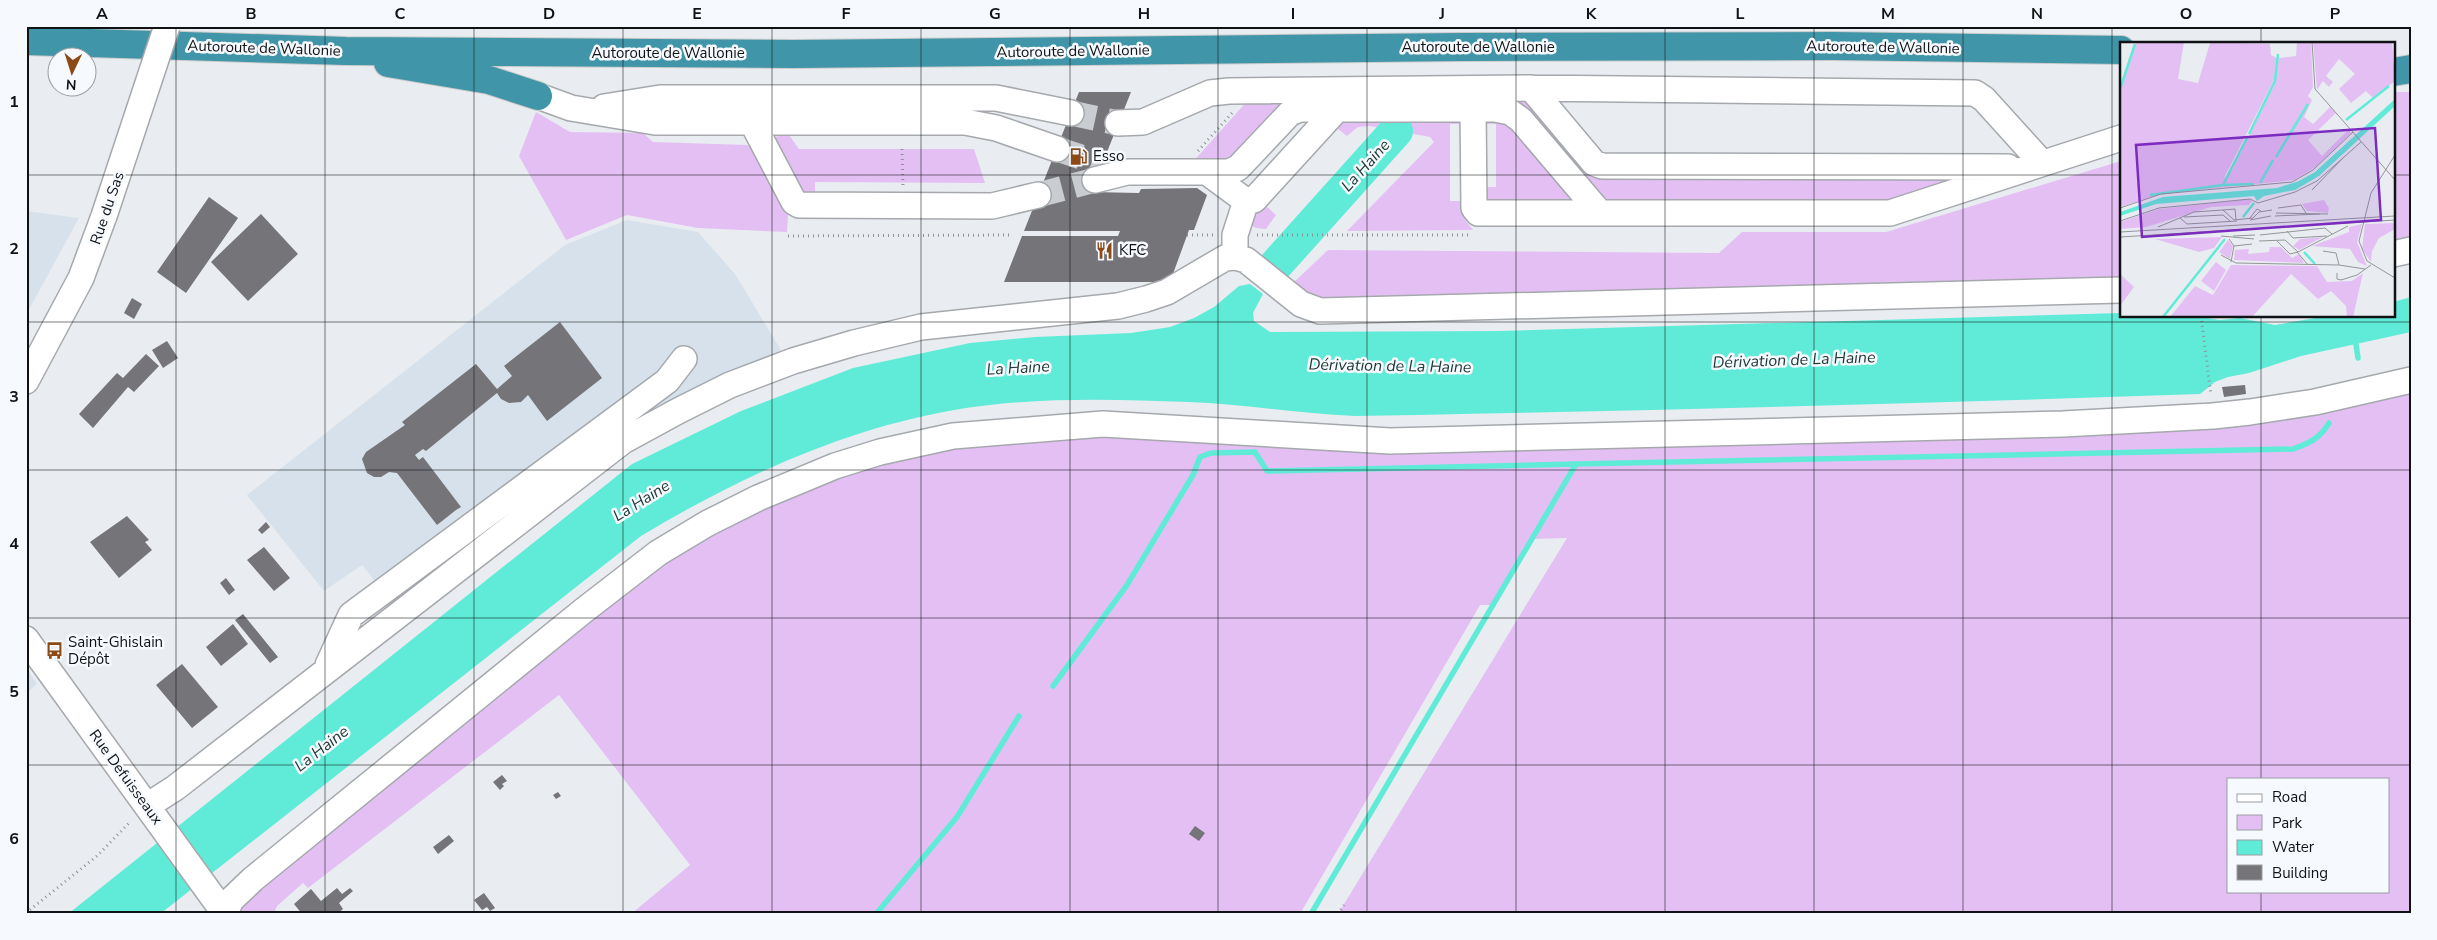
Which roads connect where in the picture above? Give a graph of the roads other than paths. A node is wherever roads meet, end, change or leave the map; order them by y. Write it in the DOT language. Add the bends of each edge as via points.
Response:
graph roads {
  1 [pos="167,26"];
  2 [pos="26,41"];
  3 [pos="2120,50"];
  4 [pos="346,51"];
  5 [pos="2394,58"];
  6 [pos="2411,58"];
  7 [pos="2411,69"];
  8 [pos="2394,72"];
  9 [pos="1531,88"];
  10 [pos="538,96"];
  11 [pos="1473,108"];
  12 [pos="1338,109"];
  13 [pos="584,110"];
  14 [pos="1071,113"];
  15 [pos="1118,123"];
  16 [pos="753,124"];
  17 [pos="2120,138"];
  18 [pos="1057,149"];
  19 [pos="2035,165"];
  20 [pos="1099,172"];
  21 [pos="1208,173"];
  22 [pos="1038,195"];
  23 [pos="1246,201"];
  24 [pos="1600,213"];
  25 [pos="2411,250"];
  26 [pos="2394,254"];
  27 [pos="1241,259"];
  28 [pos="2120,290"];
  29 [pos="684,359"];
  30 [pos="2411,380"];
  31 [pos="26,381"];
  32 [pos="26,639"];
  33 [pos="326,670"];
  34 [pos="150,811"];
  35 [pos="225,913"];
  1 -- 31 [label="street, Rue du Sas, bridge" via="80,278"];
  2 -- 4 [label="highway, Autoroute de Wallonie"];
  3 -- 4 [label="highway, Autoroute de Wallonie" via="1832,46 794,54"];
  4 -- 10 [label="highway" via="395,65 489,80"];
  5 -- 6 [label="highway"];
  7 -- 8 [label="highway"];
  9 -- 15 [label="street" via="1224,91 1210,93 1144,122"];
  9 -- 19 [label="street" via="1975,93 1984,99"];
  9 -- 19 [label="street" via="1594,162 1602,166"];
  10 -- 13 [label="street"];
  11 -- 12 [label="street"];
  11 -- 24 [label="street" via="1496,108 1521,120"];
  11 -- 24 [label="street" via="1474,208 1478,213"];
  12 -- 21 [label="street" via="1300,109 1290,113 1238,168"];
  12 -- 23 [label="street" via="1256,198"];
  13 -- 14 [label="street" via="660,98 996,98"];
  13 -- 16 [label="street" via="655,122"];
  16 -- 18 [label="street" via="965,122 996,128"];
  16 -- 22 [label="street" via="794,202 799,205 992,206"];
  17 -- 19 [label="street"];
  19 -- 24 [label="street" via="1890,213"];
  20 -- 21 [label="street"];
  21 -- 23 [label="street"];
  23 -- 27 [label="street" via="1235,235"];
  25 -- 26 [label="street"];
  27 -- 28 [label="street" via="1301,304 1320,311"];
  27 -- 33 [label="street" via="1225,258 1167,292 1118,306 921,327 793,361 730,386 623,441"];
  29 -- 33 [label="street" via="667,381 351,615"];
  30 -- 35 [label="street" via="2315,402 2250,412 2063,424 1390,441 1103,424 953,436 880,452 835,466 758,498 658,553 254,879 232,900"];
  32 -- 34 [label="street, Rue Defuisseaux"];
  33 -- 34 [label="street"];
  34 -- 35 [label="street, Rue Defuisseaux"];
}
